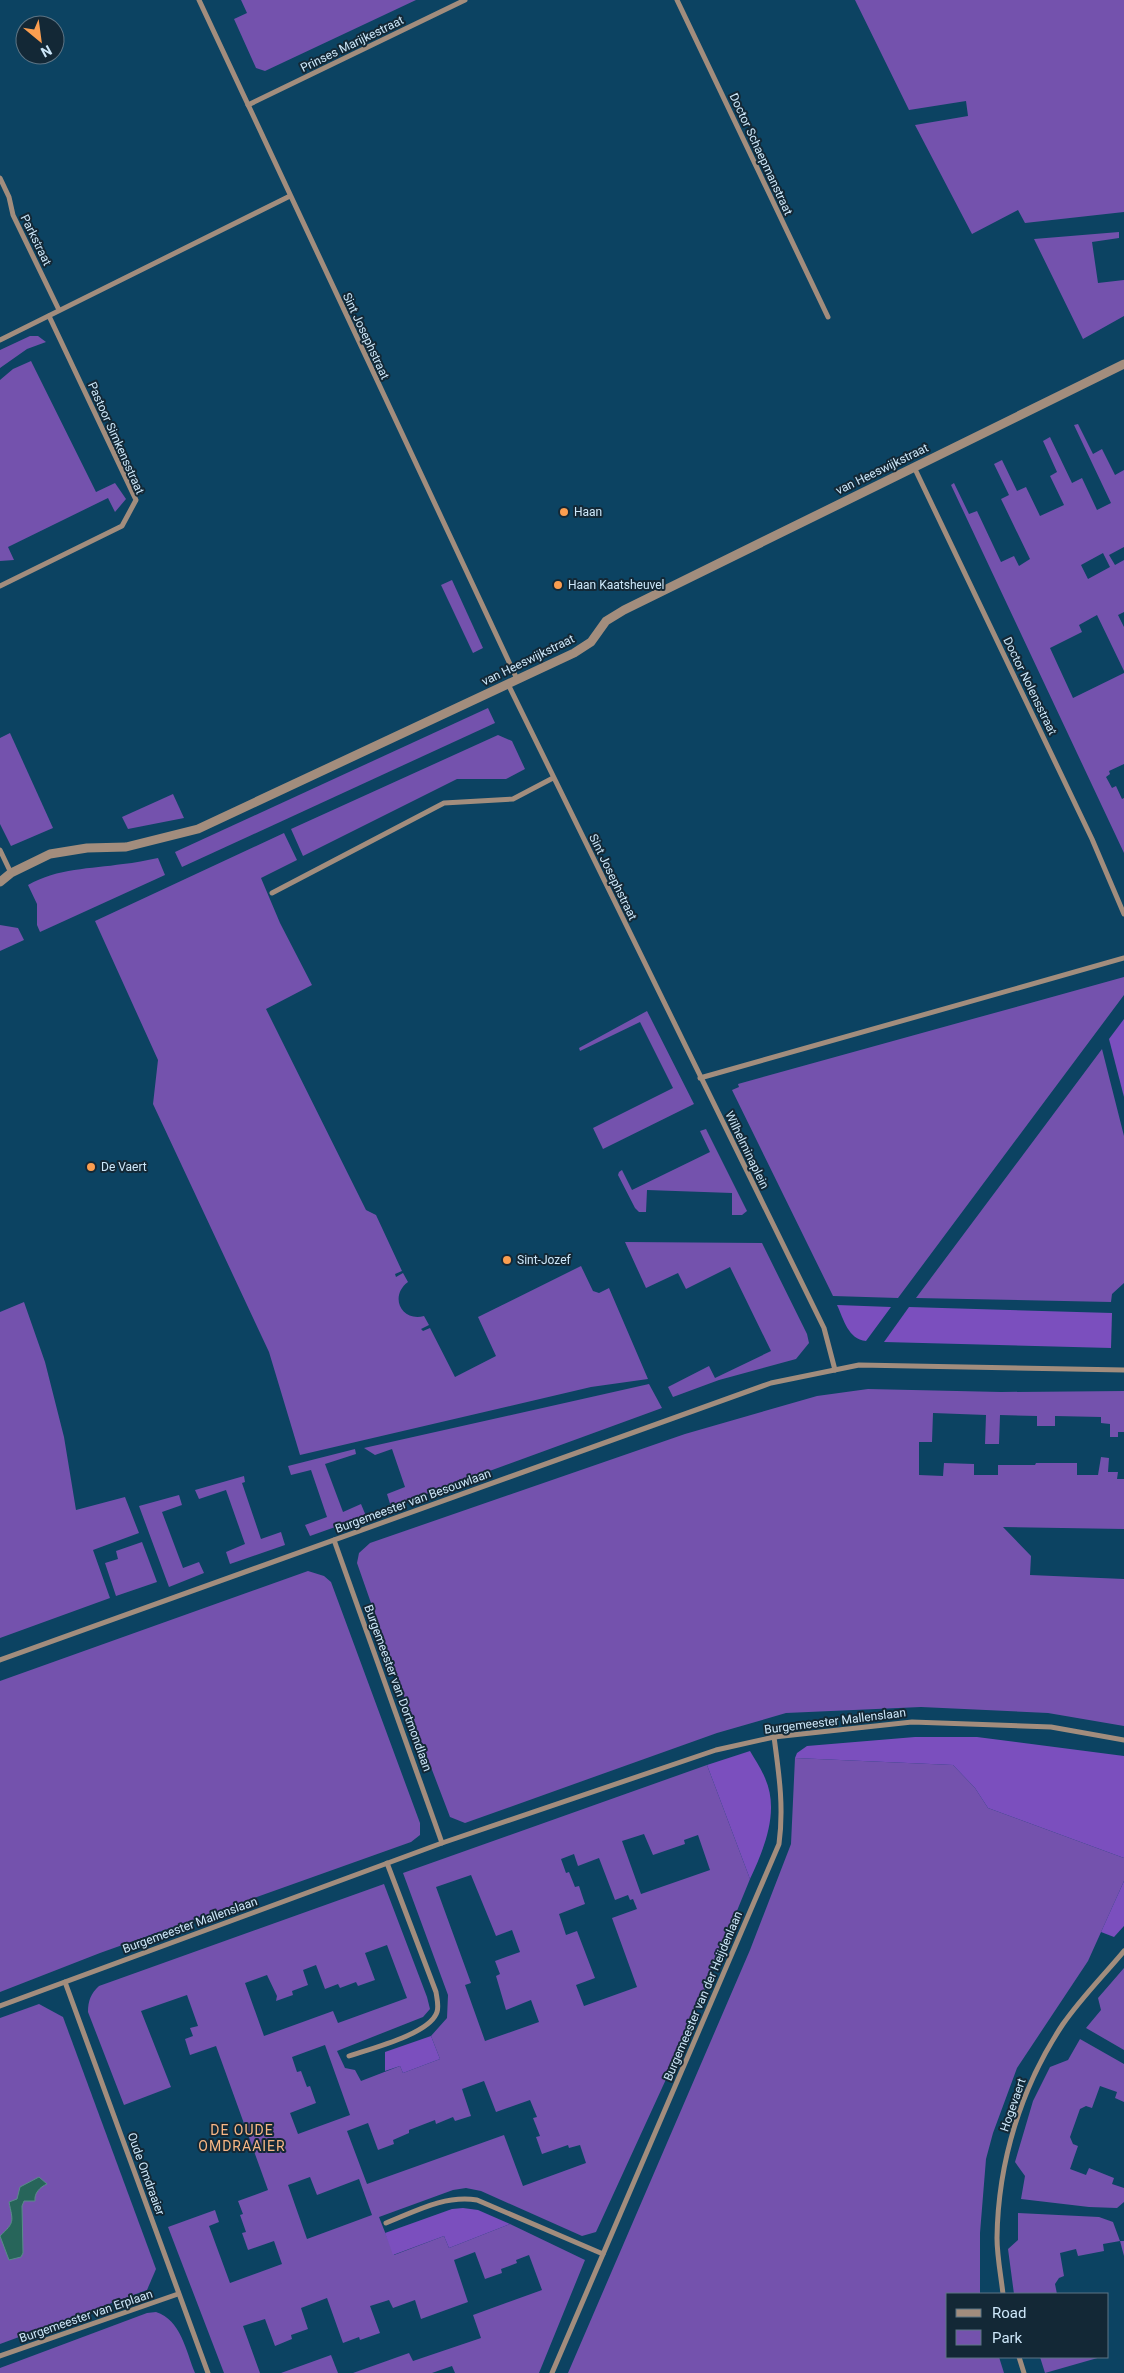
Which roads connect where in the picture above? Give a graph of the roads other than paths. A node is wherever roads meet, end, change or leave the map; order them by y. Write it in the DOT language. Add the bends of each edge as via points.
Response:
graph roads {
  1 [pos="199,0"];
  2 [pos="465,0"];
  3 [pos="677,0"];
  4 [pos="248,105"];
  5 [pos="0,178"];
  6 [pos="290,196"];
  7 [pos="59,310"];
  8 [pos="49,316"];
  9 [pos="828,317"];
  10 [pos="0,340"];
  11 [pos="1124,364"];
  12 [pos="914,467"];
  13 [pos="0,586"];
  14 [pos="517,679"];
  15 [pos="508,684"];
  16 [pos="554,778"];
  17 [pos="0,850"];
  18 [pos="11,873"];
  19 [pos="0,882"];
  20 [pos="272,893"];
  21 [pos="1124,914"];
  22 [pos="1124,958"];
  23 [pos="700,1078"];
  24 [pos="835,1370"];
  25 [pos="1124,1370"];
  26 [pos="334,1540"];
  27 [pos="0,1660"];
  28 [pos="774,1737"];
  29 [pos="1124,1740"];
  30 [pos="442,1843"];
  31 [pos="388,1864"];
  32 [pos="1124,1951"];
  33 [pos="65,1982"];
  34 [pos="0,2006"];
  35 [pos="349,2056"];
  36 [pos="386,2224"];
  37 [pos="603,2254"];
  38 [pos="1003,2293"];
  39 [pos="178,2294"];
  40 [pos="0,2356"];
  41 [pos="1018,2358"];
  42 [pos="208,2373"];
  43 [pos="552,2373"];
  44 [pos="1024,2373"];
  1 -- 4 [label="street, Sint Josephstraat"];
  2 -- 4 [label="street, Prinses Marijkestraat"];
  3 -- 9 [label="street, Doctor Schaepmanstraat"];
  4 -- 6 [label="street, Sint Josephstraat"];
  5 -- 7 [label="street, Parkstraat" via="9,196 13,215"];
  6 -- 7 [label="street"];
  6 -- 14 [label="street, Sint Josephstraat"];
  7 -- 8 [label="street"];
  8 -- 10 [label="street"];
  8 -- 13 [label="street, Pastoor Simkensstraat" via="136,500 122,526"];
  11 -- 12 [label="street, van Heeswijkstraat"];
  12 -- 14 [label="street, van Heeswijkstraat" via="624,610 606,621 591,642 574,653"];
  12 -- 21 [label="street, Doctor Nolensstraat" via="1092,839"];
  14 -- 15 [label="street, van Heeswijkstraat"];
  15 -- 16 [label="street, Sint Josephstraat"];
  15 -- 18 [label="street, van Heeswijkstraat" via="198,829 126,847 87,848 50,854"];
  16 -- 20 [label="street" via="513,799 444,803"];
  16 -- 23 [label="street, Sint Josephstraat"];
  17 -- 18 [label="street"];
  18 -- 19 [label="street, van Heeswijkstraat"];
  22 -- 23 [label="street"];
  23 -- 24 [label="street, Wilhelminaplein" via="824,1328"];
  24 -- 25 [label="street" via="859,1365"];
  24 -- 26 [label="street, Burgemeester van Besouwlaan" via="771,1383"];
  26 -- 27 [label="street, Burgemeester van Besouwlaan"];
  26 -- 30 [label="street, Burgemeester van Dortmondlaan"];
  28 -- 29 [label="street, Burgemeester Mallenslaan" via="912,1722 1051,1727"];
  28 -- 30 [label="street, Burgemeester Mallenslaan" via="716,1750"];
  28 -- 37 [label="street, Burgemeester van der Heijdenlaan" via="782,1796 779,1844"];
  30 -- 31 [label="street, Burgemeester Mallenslaan"];
  31 -- 33 [label="street, Burgemeester Mallenslaan"];
  31 -- 35 [label="street" via="436,1992 437,2012 418,2030"];
  32 -- 38 [label="street, Hogevaert" via="1064,2022 1025,2092 1004,2164 997,2238"];
  33 -- 34 [label="street, Burgemeester Mallenslaan"];
  33 -- 39 [label="street, Oude Omdraaier"];
  36 -- 37 [label="street" via="444,2200 478,2200"];
  37 -- 43 [label="street, Burgemeester van der Heijdenlaan"];
  39 -- 40 [label="street, Burgemeester van Erplaan"];
  39 -- 42 [label="street, Oude Omdraaier"];
  41 -- 44 [label="street"];
}
